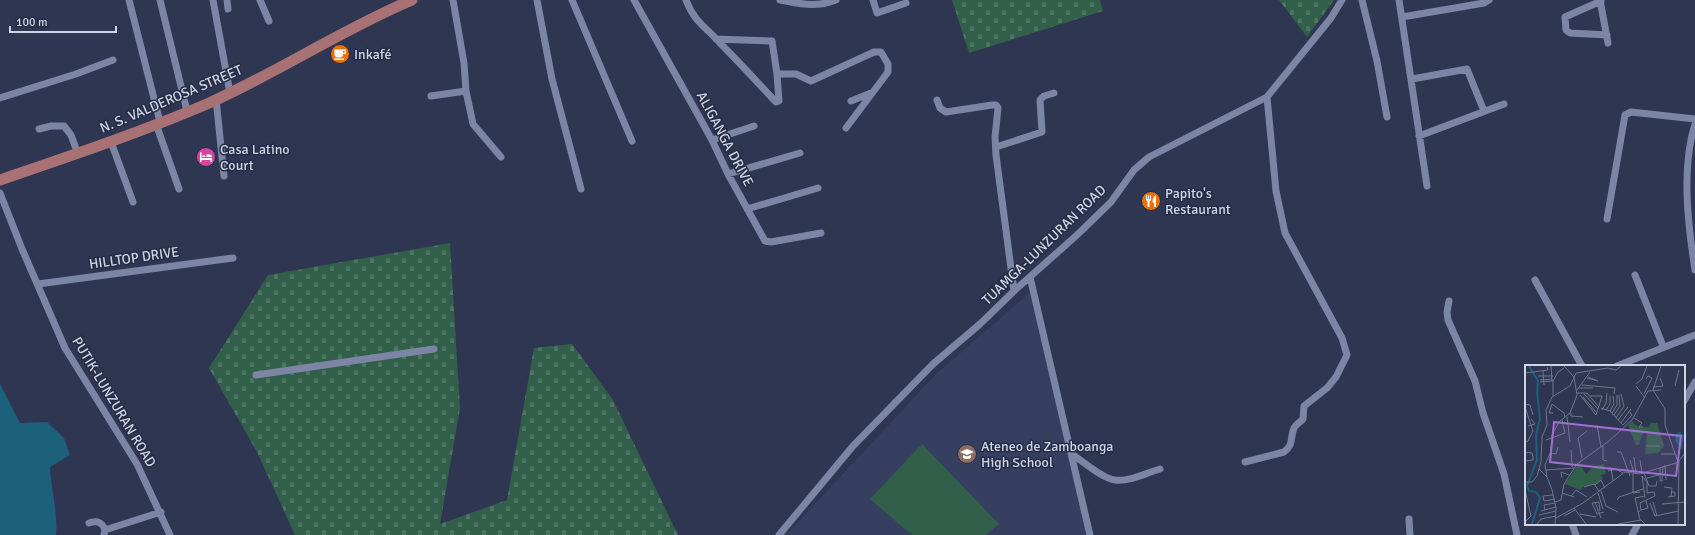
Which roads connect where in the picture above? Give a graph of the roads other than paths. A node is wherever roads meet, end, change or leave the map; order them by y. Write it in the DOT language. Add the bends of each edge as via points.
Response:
graph roads {
  1 [pos="129,0"];
  2 [pos="160,0"];
  3 [pos="213,0"];
  4 [pos="227,0"];
  5 [pos="260,0"];
  6 [pos="412,0"];
  7 [pos="453,0"];
  8 [pos="537,0"];
  9 [pos="572,0"];
  10 [pos="634,0"];
  11 [pos="686,0"];
  12 [pos="780,0"];
  13 [pos="836,0"];
  14 [pos="873,0"];
  15 [pos="1342,0"];
  16 [pos="1362,0"];
  17 [pos="1399,0"];
  18 [pos="1489,0"];
  19 [pos="1600,0"];
  20 [pos="906,3"];
  21 [pos="228,9"];
  22 [pos="1402,16"];
  23 [pos="269,21"];
  24 [pos="1607,35"];
  25 [pos="716,39"];
  26 [pos="1608,43"];
  27 [pos="113,60"];
  28 [pos="777,74"];
  29 [pos="1412,79"];
  30 [pos="466,92"];
  31 [pos="230,93"];
  32 [pos="871,93"];
  33 [pos="1054,93"];
  34 [pos="431,96"];
  35 [pos="1267,97"];
  36 [pos="0,98"];
  37 [pos="216,99"];
  38 [pos="937,100"];
  39 [pos="850,101"];
  40 [pos="1504,104"];
  41 [pos="187,111"];
  42 [pos="1484,111"];
  43 [pos="1387,117"];
  44 [pos="1695,119"];
  45 [pos="158,123"];
  46 [pos="1695,124"];
  47 [pos="754,126"];
  48 [pos="846,128"];
  49 [pos="39,129"];
  50 [pos="1419,136"];
  51 [pos="712,140"];
  52 [pos="632,141"];
  53 [pos="111,142"];
  54 [pos="996,147"];
  55 [pos="800,153"];
  56 [pos="78,154"];
  57 [pos="501,157"];
  58 [pos="728,174"];
  59 [pos="224,176"];
  60 [pos="0,180"];
  61 [pos="1427,186"];
  62 [pos="818,188"];
  63 [pos="179,189"];
  64 [pos="582,189"];
  65 [pos="0,193"];
  66 [pos="133,202"];
  67 [pos="747,209"];
  68 [pos="1607,219"];
  69 [pos="821,233"];
  70 [pos="233,258"];
  71 [pos="1695,270"];
  72 [pos="1635,275"];
  73 [pos="1030,277"];
  74 [pos="1535,280"];
  75 [pos="38,284"];
  76 [pos="1014,291"];
  77 [pos="1449,301"];
  78 [pos="1695,335"];
  79 [pos="1663,346"];
  80 [pos="434,349"];
  81 [pos="1581,365"];
  82 [pos="1620,365"];
  83 [pos="256,375"];
  84 [pos="1695,382"];
  85 [pos="1685,399"];
  86 [pos="1073,455"];
  87 [pos="1245,462"];
  88 [pos="1160,469"];
  89 [pos="161,512"];
  90 [pos="1409,519"];
  91 [pos="89,522"];
  92 [pos="1572,525"];
  93 [pos="1637,525"];
  94 [pos="105,533"];
  95 [pos="170,535"];
  96 [pos="779,535"];
  97 [pos="1090,535"];
  98 [pos="1410,535"];
  99 [pos="1517,535"];
  100 [pos="1576,535"];
  101 [pos="1632,535"];
  1 -- 45 [label="street"];
  2 -- 41 [label="street"];
  3 -- 31 [label="street"];
  4 -- 21 [label="street"];
  5 -- 23 [label="street"];
  6 -- 31 [label="main road, N. S. VALDEROSA STREET" via="376,15"];
  7 -- 30 [label="street" via="464,63"];
  8 -- 64 [label="street" via="552,79"];
  9 -- 52 [label="street"];
  10 -- 51 [label="street, ALIGANGA DRIVE"];
  11 -- 25 [label="street" via="695,18"];
  12 -- 13 [label="street" via="811,6"];
  14 -- 20 [label="street" via="877,14"];
  15 -- 35 [label="street, TUAMGA-LUNZURAN ROAD" via="1331,18"];
  16 -- 43 [label="street"];
  17 -- 22 [label="street"];
  18 -- 22 [label="street" via="1484,3"];
  19 -- 24 [label="street"];
  19 -- 24 [label="street" via="1565,17 1566,30 1570,34"];
  22 -- 29 [label="street"];
  24 -- 26 [label="street"];
  25 -- 28 [label="street" via="772,41"];
  25 -- 28 [label="street" via="777,102 780,99"];
  27 -- 36 [label="street"];
  28 -- 32 [label="street" via="796,74 811,81 874,52 881,52 888,64 888,72"];
  29 -- 42 [label="street" via="1468,69"];
  29 -- 50 [label="street"];
  30 -- 34 [label="street"];
  30 -- 57 [label="street" via="473,124"];
  31 -- 37 [label="main road, N. S. VALDEROSA STREET"];
  32 -- 39 [label="street"];
  32 -- 48 [label="street"];
  33 -- 54 [label="street" via="1040,100 1042,132"];
  35 -- 73 [label="street, TUAMGA-LUNZURAN ROAD" via="1149,157 1134,170 1111,202"];
  35 -- 87 [label="street" via="1276,191 1285,233 1342,338 1347,355 1327,388 1304,406 1303,418 1294,428 1293,441 1288,450"];
  37 -- 41 [label="main road, N. S. VALDEROSA STREET"];
  37 -- 59 [label="street"];
  38 -- 54 [label="street" via="940,108 946,112 996,105"];
  40 -- 42 [label="street"];
  41 -- 45 [label="main road, N. S. VALDEROSA STREET"];
  42 -- 50 [label="street"];
  44 -- 68 [label="street" via="1631,112 1625,115"];
  45 -- 53 [label="main road, N. S. VALDEROSA STREET"];
  45 -- 63 [label="street"];
  46 -- 71 [label="street" via="1688,151 1688,205"];
  47 -- 51 [label="street"];
  49 -- 56 [label="street" via="64,126 71,135"];
  50 -- 61 [label="street"];
  51 -- 58 [label="street, ALIGANGA DRIVE"];
  53 -- 56 [label="main road, N. S. VALDEROSA STREET"];
  53 -- 66 [label="street"];
  54 -- 76 [label="street"];
  55 -- 58 [label="street"];
  56 -- 60 [label="main road, N. S. VALDEROSA STREET"];
  58 -- 67 [label="street, ALIGANGA DRIVE"];
  62 -- 67 [label="street"];
  65 -- 75 [label="street, PUTIK-LUNZURAN ROAD"];
  67 -- 69 [label="street, ALIGANGA DRIVE" via="763,238 769,242"];
  70 -- 75 [label="street, HILLTOP DRIVE"];
  72 -- 79 [label="street"];
  73 -- 76 [label="street, TUAMGA-LUNZURAN ROAD"];
  73 -- 86 [label="street"];
  74 -- 81 [label="street"];
  75 -- 89 [label="street, PUTIK-LUNZURAN ROAD" via="71,359 136,464"];
  76 -- 96 [label="street, TUAMGA-LUNZURAN ROAD" via="933,364 853,446"];
  77 -- 99 [label="street" via="1448,320 1475,381 1504,474"];
  78 -- 79 [label="street"];
  79 -- 82 [label="street"];
  80 -- 83 [label="street"];
  84 -- 85 [label="street"];
  86 -- 88 [label="street" via="1115,480 1124,480"];
  86 -- 97 [label="street"];
  89 -- 94 [label="street"];
  89 -- 95 [label="street, PUTIK-LUNZURAN ROAD"];
  90 -- 98 [label="street"];
  91 -- 94 [label="street" via="97,521 103,526"];
  92 -- 100 [label="street"];
  93 -- 101 [label="street"];
}
